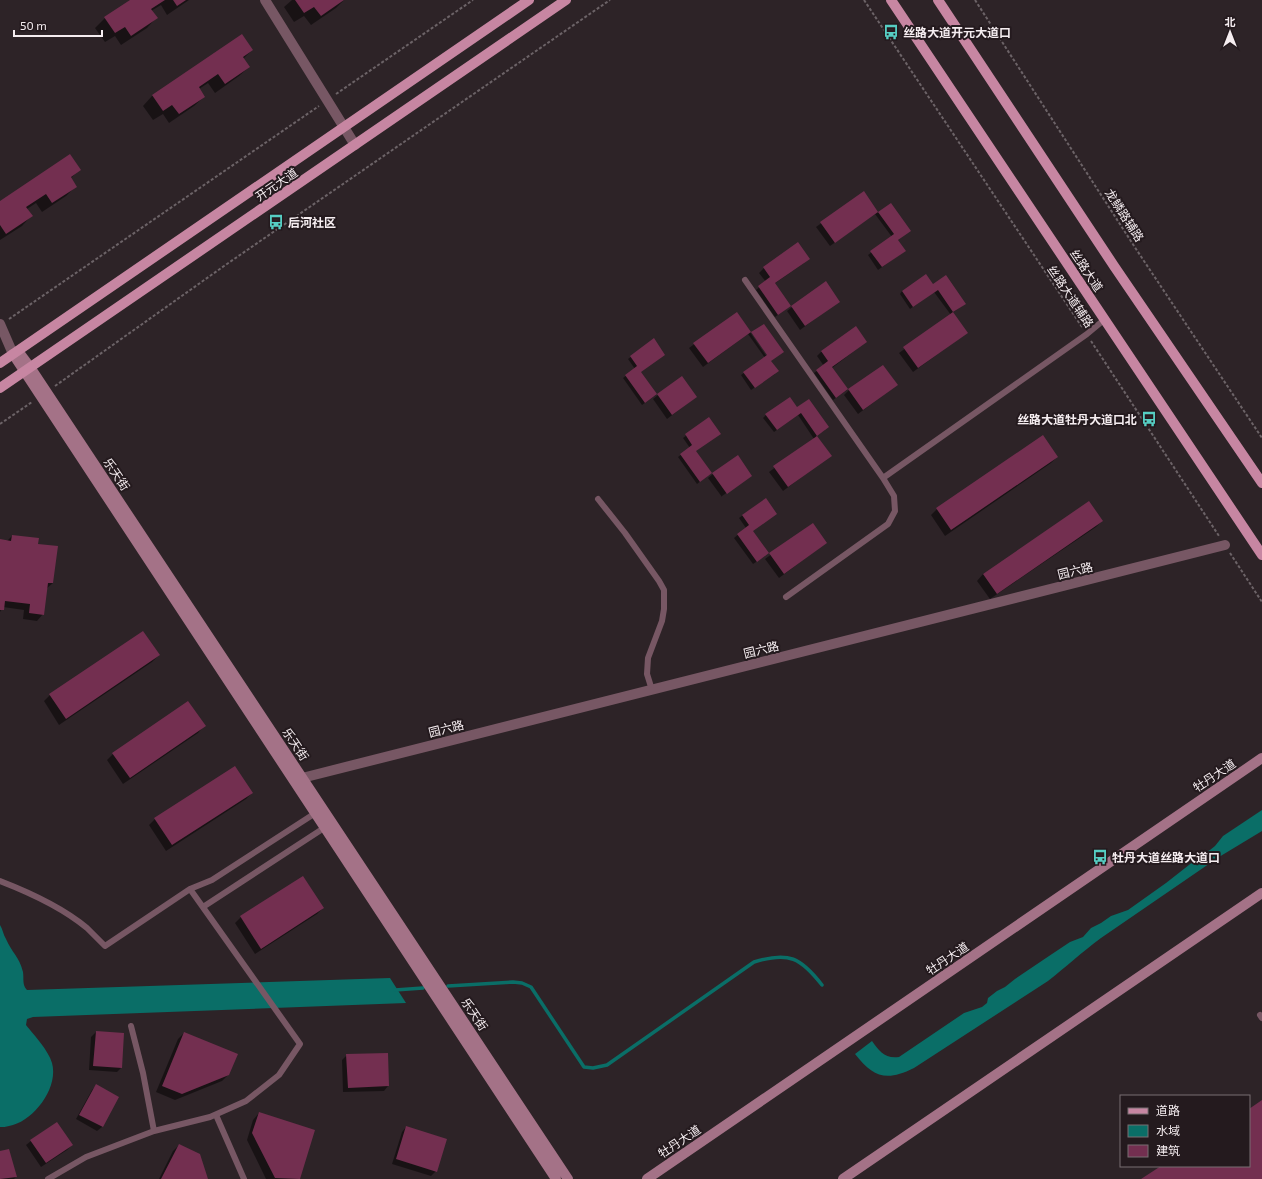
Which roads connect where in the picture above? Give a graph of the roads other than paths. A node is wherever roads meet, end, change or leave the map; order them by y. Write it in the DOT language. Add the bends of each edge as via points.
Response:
graph roads {
  1 [pos="265,0"];
  2 [pos="529,0"];
  3 [pos="566,0"];
  4 [pos="890,0"];
  5 [pos="938,0"];
  6 [pos="344,127"];
  7 [pos="355,145"];
  8 [pos="745,280"];
  9 [pos="1105,319"];
  10 [pos="0,324"];
  11 [pos="15,352"];
  12 [pos="0,363"];
  13 [pos="27,369"];
  14 [pos="0,388"];
  15 [pos="44,394"];
  16 [pos="882,478"];
  17 [pos="1262,482"];
  18 [pos="598,499"];
  19 [pos="1225,546"];
  20 [pos="1262,555"];
  21 [pos="786,597"];
  22 [pos="652,690"];
  23 [pos="1262,758"];
  24 [pos="302,778"];
  25 [pos="319,810"];
  26 [pos="328,825"];
  27 [pos="0,881"];
  28 [pos="190,889"];
  29 [pos="1262,892"];
  30 [pos="204,907"];
  31 [pos="131,1026"];
  32 [pos="216,1115"];
  33 [pos="154,1131"];
  34 [pos="48,1179"];
  35 [pos="244,1179"];
  36 [pos="556,1179"];
  37 [pos="568,1179"];
  38 [pos="646,1179"];
  39 [pos="843,1179"];
  1 -- 6 [label="street"];
  2 -- 6 [label="main road, 开元大道"];
  3 -- 7 [label="main road, 开元大道"];
  4 -- 9 [label="main road, 丝路大道"];
  5 -- 17 [label="main road, 丝路大道" via="1114,266"];
  6 -- 7 [label="street"];
  6 -- 11 [label="main road, 开元大道"];
  7 -- 13 [label="main road, 开元大道"];
  8 -- 16 [label="lane"];
  9 -- 16 [label="lane"];
  9 -- 20 [label="main road, 丝路大道"];
  10 -- 11 [label="street, 乐天街"];
  11 -- 12 [label="main road, 开元大道"];
  11 -- 13 [label="street, 乐天街"];
  13 -- 14 [label="main road, 开元大道"];
  13 -- 15 [label="street, 乐天街"];
  15 -- 24 [label="street, 乐天街"];
  15 -- 25 [label="street, 乐天街"];
  16 -- 21 [label="lane" via="894,496 895,511 888,524"];
  18 -- 22 [label="lane" via="664,590 662,621 648,658 647,674"];
  19 -- 22 [label="street, 园六路"];
  22 -- 24 [label="street, 园六路"];
  23 -- 38 [label="street, 牡丹大道"];
  24 -- 25 [label="street, 乐天街"];
  25 -- 26 [label="street, 乐天街"];
  25 -- 28 [label="lane" via="212,880"];
  26 -- 30 [label="lane"];
  26 -- 36 [label="street, 乐天街"];
  26 -- 37 [label="street, 乐天街"];
  27 -- 28 [label="lane" via="56,907 87,928 105,946"];
  28 -- 30 [label="lane"];
  29 -- 39 [label="street"];
  30 -- 32 [label="lane" via="300,1044 279,1075 246,1101"];
  31 -- 33 [label="lane"];
  32 -- 33 [label="lane"];
  32 -- 35 [label="lane"];
  33 -- 34 [label="lane" via="86,1157"];
}
